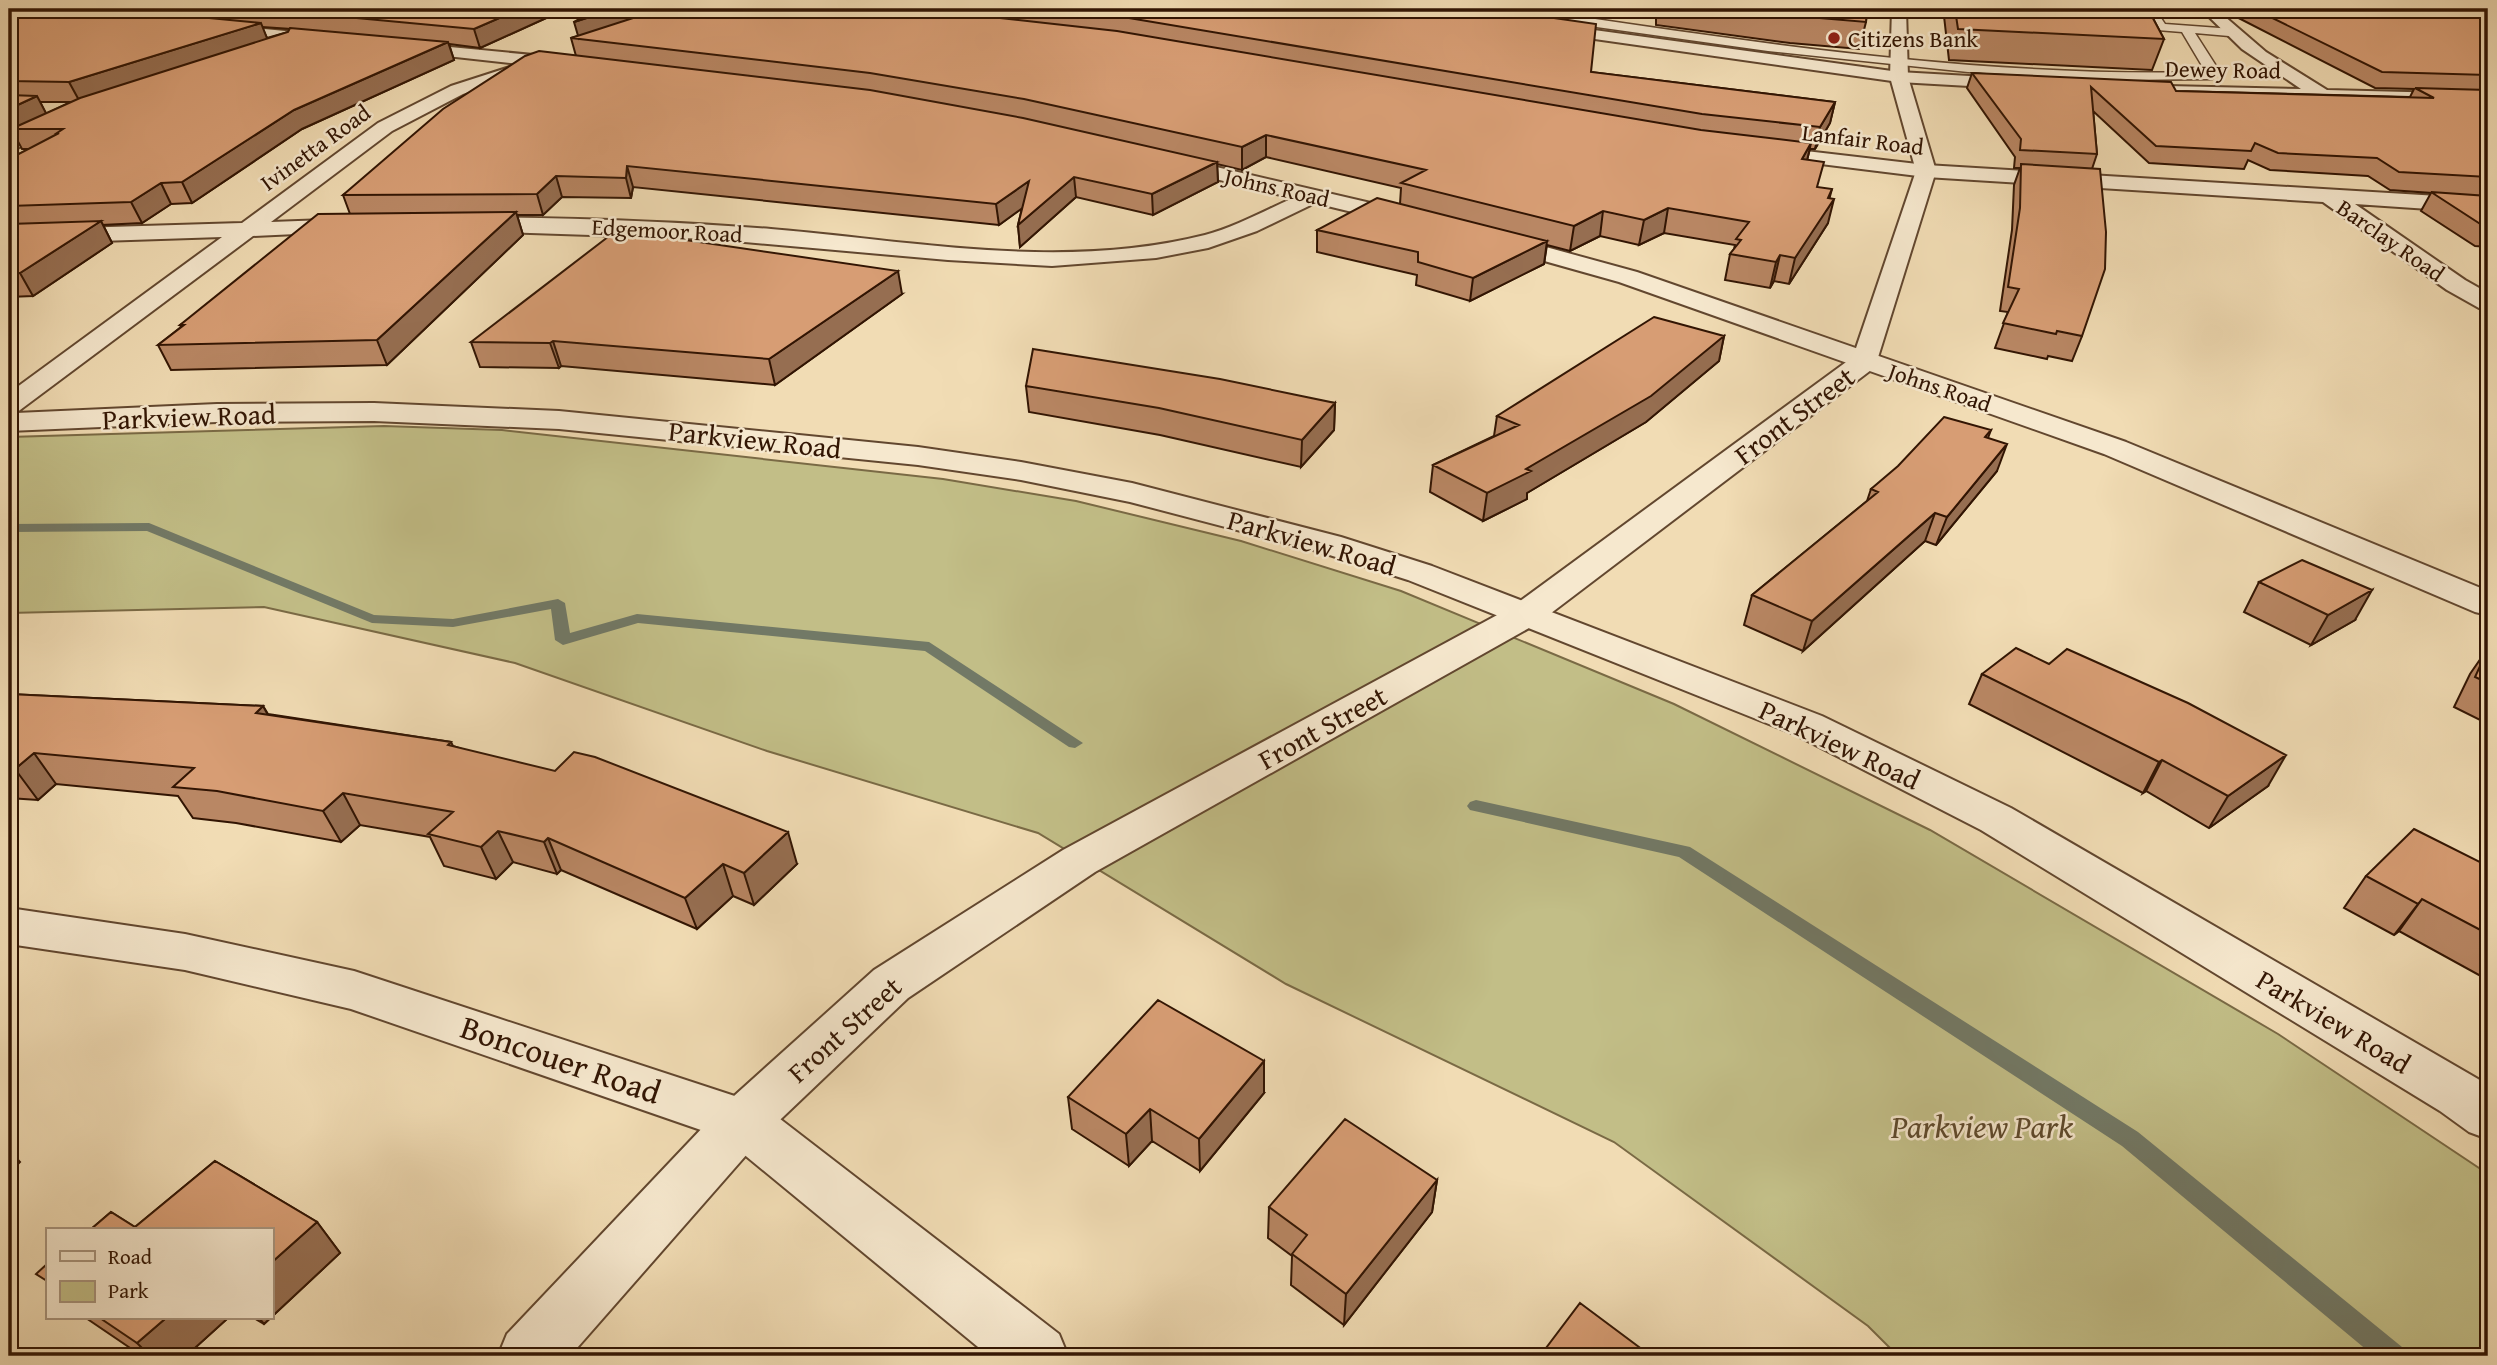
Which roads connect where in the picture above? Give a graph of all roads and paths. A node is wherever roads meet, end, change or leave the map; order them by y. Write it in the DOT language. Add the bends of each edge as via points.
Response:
graph roads {
  1 [pos="1899,9"];
  2 [pos="1933,9"];
  3 [pos="2150,9"];
  4 [pos="2208,9"];
  5 [pos="1962,10"];
  6 [pos="1998,13"];
  7 [pos="1568,19"];
  8 [pos="1523,25"];
  9 [pos="2142,25"];
  10 [pos="196,27"];
  11 [pos="2161,27"];
  12 [pos="2186,29"];
  13 [pos="2229,32"];
  14 [pos="304,38"];
  15 [pos="344,42"];
  16 [pos="370,44"];
  17 [pos="582,48"];
  18 [pos="264,51"];
  19 [pos="544,61"];
  20 [pos="598,67"];
  21 [pos="1899,70"];
  22 [pos="2321,94"];
  23 [pos="2488,99"];
  24 [pos="45,109"];
  25 [pos="9,146"];
  26 [pos="1738,149"];
  27 [pos="1143,156"];
  28 [pos="1926,172"];
  29 [pos="1315,195"];
  30 [pos="2330,197"];
  31 [pos="2488,206"];
  32 [pos="449,224"];
  33 [pos="1431,224"];
  34 [pos="369,226"];
  35 [pos="248,229"];
  36 [pos="1470,234"];
  37 [pos="9,237"];
  38 [pos="2488,303"];
  39 [pos="1865,361"];
  40 [pos="9,407"];
  41 [pos="9,422"];
  42 [pos="2488,604"];
  43 [pos="1525,615"];
  44 [pos="9,926"];
  45 [pos="2488,1116"];
  46 [pos="743,1121"];
  47 [pos="528,1356"];
  48 [pos="1037,1356"];
  1 -- 21 [label="street"];
  2 -- 5 [label="lane"];
  3 -- 11 [label="lane"];
  4 -- 13 [label="street"];
  5 -- 6 [label="lane"];
  7 -- 21 [label="lane" via="1799,46"];
  8 -- 21 [label="street, Dewey Road"];
  9 -- 11 [label="lane"];
  10 -- 14 [label="street"];
  11 -- 12 [label="lane"];
  12 -- 13 [label="lane"];
  12 -- 21 [label="lane" via="2211,69 2207,76"];
  13 -- 22 [label="street" via="2256,55"];
  14 -- 15 [label="street"];
  14 -- 18 [label="street"];
  16 -- 19 [label="street"];
  17 -- 19 [label="street, Ivinetta Road"];
  19 -- 20 [label="street"];
  19 -- 35 [label="street, Ivinetta Road" via="457,90 385,127"];
  21 -- 22 [label="street, Dewey Road" via="2116,89"];
  21 -- 28 [label="street"];
  22 -- 23 [label="street, Dewey Road"];
  24 -- 25 [label="street" via="80,111"];
  26 -- 28 [label="street, Lanfair Road"];
  27 -- 29 [label="street, Johns Road"];
  28 -- 30 [label="street, Lanfair Road"];
  28 -- 39 [label="street, Front Street"];
  29 -- 32 [label="street, Edgemoor Road" via="1208,241 1048,258 945,255 688,230"];
  29 -- 33 [label="street, Johns Road"];
  30 -- 31 [label="street, Lanfair Road"];
  30 -- 38 [label="street, Barclay Road"];
  34 -- 35 [label="street"];
  35 -- 37 [label="street"];
  35 -- 40 [label="street, Ivinetta Road"];
  36 -- 39 [label="street, Johns Road" via="1628,277"];
  39 -- 42 [label="street, Johns Road" via="2115,448"];
  39 -- 43 [label="street, Front Street"];
  41 -- 43 [label="street, Parkview Road" via="217,413 429,414 559,420 918,456 1107,488 1220,515 1420,573"];
  43 -- 45 [label="street, Parkview Road" via="1808,725 1996,819"];
  43 -- 46 [label="street, Front Street" via="1068,868 891,984"];
  44 -- 46 [label="street, Boncouer Road" via="185,952 354,990"];
  46 -- 47 [label="street, Front Street"];
  46 -- 48 [label="street, Boncouer Road"];
}
